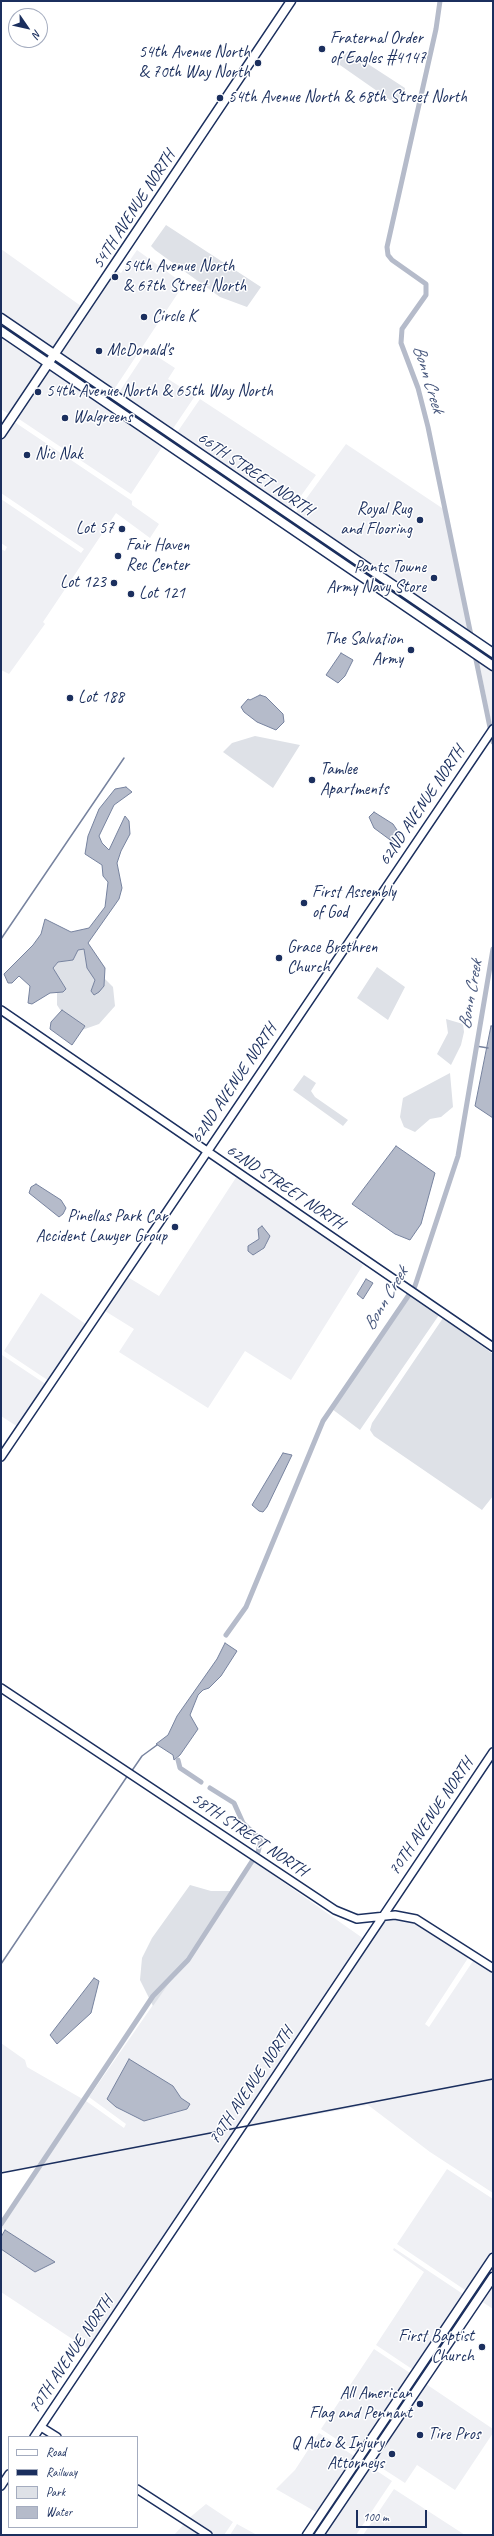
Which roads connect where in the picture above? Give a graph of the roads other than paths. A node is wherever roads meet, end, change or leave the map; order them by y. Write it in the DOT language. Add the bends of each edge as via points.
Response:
graph roads {
  1 [pos="291,1"];
  2 [pos="1,318"];
  3 [pos="1,331"];
  4 [pos="54,354"];
  5 [pos="48,363"];
  6 [pos="125,415"];
  7 [pos="1,434"];
  8 [pos="172,435"];
  9 [pos="168,444"];
  10 [pos="216,466"];
  11 [pos="242,495"];
  12 [pos="291,516"];
  13 [pos="287,525"];
  14 [pos="346,553"];
  15 [pos="493,653"];
  16 [pos="493,666"];
  17 [pos="493,729"];
  18 [pos="1,1010"];
  19 [pos="206,1152"];
  20 [pos="493,1347"];
  21 [pos="1,1457"];
  22 [pos="1,1688"];
  23 [pos="493,1752"];
  24 [pos="382,1917"];
  25 [pos="493,1968"];
  26 [pos="493,2258"];
  27 [pos="493,2277"];
  28 [pos="41,2427"];
  29 [pos="35,2436"];
  30 [pos="55,2436"];
  31 [pos="8,2476"];
  32 [pos="1,2486"];
  33 [pos="138,2490"];
  34 [pos="208,2535"];
  35 [pos="307,2535"];
  36 [pos="319,2535"];
  1 -- 4 [label="main road, 54TH AVENUE NORTH"];
  2 -- 4 [label="main road, 66TH STREET NORTH"];
  3 -- 5 [label="main road, 66TH STREET NORTH"];
  4 -- 5 [label="main road, 54TH AVENUE NORTH"];
  4 -- 8 [label="main road, 66TH STREET NORTH"];
  5 -- 6 [label="main road, 66TH STREET NORTH"];
  5 -- 7 [label="main road, 54TH AVENUE NORTH"];
  6 -- 8 [label="main road" via="136,416 156,430"];
  6 -- 9 [label="main road, 66TH STREET NORTH"];
  8 -- 10 [label="main road, 66TH STREET NORTH"];
  9 -- 10 [label="main road" via="178,445"];
  9 -- 11 [label="main road, 66TH STREET NORTH"];
  10 -- 12 [label="main road, 66TH STREET NORTH"];
  11 -- 12 [label="main road" via="250,495 282,515"];
  11 -- 13 [label="main road, 66TH STREET NORTH"];
  12 -- 14 [label="main road, 66TH STREET NORTH"];
  13 -- 14 [label="main road" via="298,527 338,553"];
  13 -- 16 [label="main road, 66TH STREET NORTH"];
  14 -- 15 [label="main road, 66TH STREET NORTH"];
  17 -- 19 [label="street, 62ND AVENUE NORTH"];
  18 -- 19 [label="street, 62ND STREET NORTH"];
  19 -- 20 [label="street, 62ND STREET NORTH"];
  19 -- 21 [label="street, 62ND AVENUE NORTH"];
  22 -- 24 [label="street, 58TH STREET NORTH" via="335,1910 349,1917 366,1920"];
  23 -- 24 [label="street, 70TH AVENUE NORTH"];
  24 -- 25 [label="street, 58TH STREET NORTH" via="405,1915 416,1919"];
  24 -- 28 [label="street, 70TH AVENUE NORTH"];
  26 -- 35 [label="main road"];
  27 -- 36 [label="main road"];
  28 -- 29 [label="street, 70TH AVENUE NORTH"];
  28 -- 30 [label="street"];
  31 -- 32 [label="street"];
  33 -- 34 [label="street"];
}
